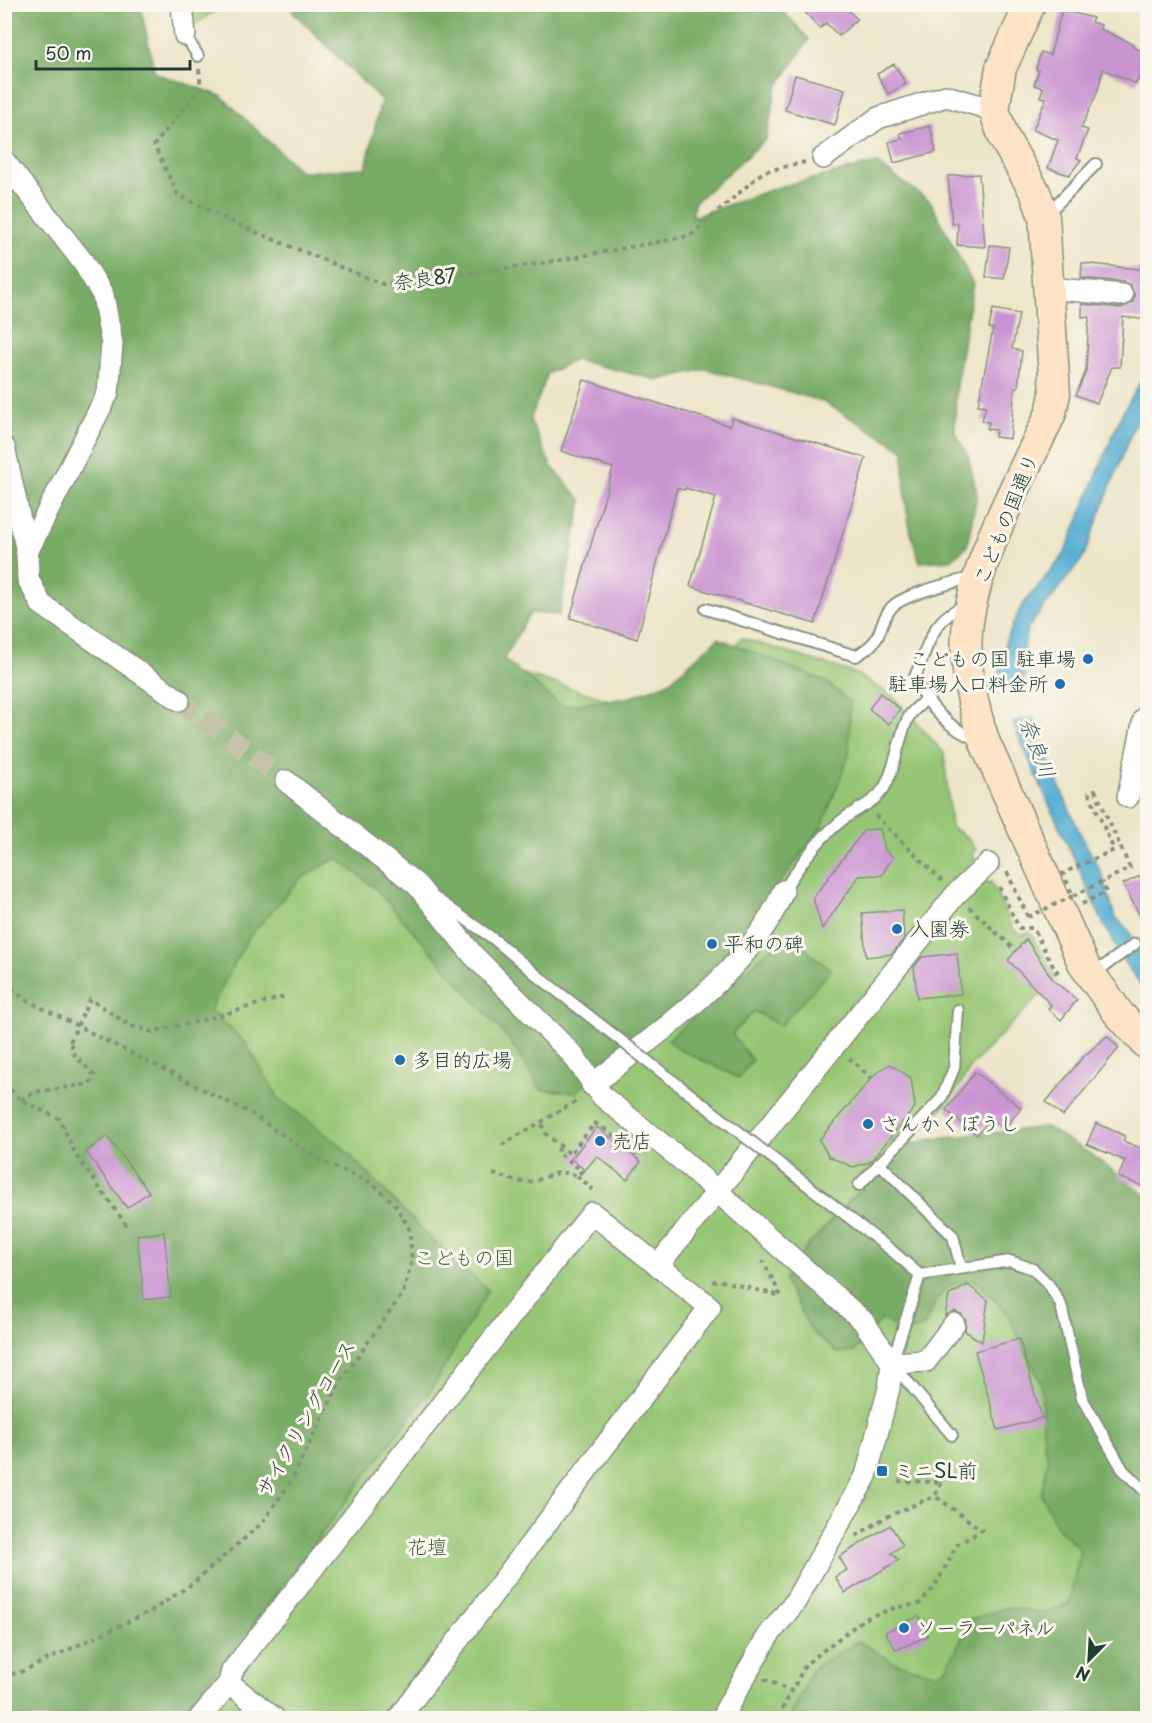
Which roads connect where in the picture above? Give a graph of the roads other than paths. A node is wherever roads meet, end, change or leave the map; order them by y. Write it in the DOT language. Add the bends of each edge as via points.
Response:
graph roads {
  1 [pos="182,4"];
  2 [pos="1030,4"];
  3 [pos="185,35"];
  4 [pos="198,56"];
  5 [pos="994,110"];
  6 [pos="823,158"];
  7 [pos="4,161"];
  8 [pos="1096,164"];
  9 [pos="1044,217"];
  10 [pos="1048,288"];
  11 [pos="1122,295"];
  12 [pos="4,447"];
  13 [pos="27,552"];
  14 [pos="980,575"];
  15 [pos="972,603"];
  16 [pos="706,609"];
  17 [pos="926,699"];
  18 [pos="179,700"];
  19 [pos="1148,714"];
  20 [pos="985,743"];
  21 [pos="286,781"];
  22 [pos="1128,796"];
  23 [pos="997,868"];
  24 [pos="417,885"];
  25 [pos="783,891"];
  26 [pos="1134,944"];
  27 [pos="1102,968"];
  28 [pos="958,1010"];
  29 [pos="1148,1045"];
  30 [pos="592,1085"];
  31 [pos="879,1163"];
  32 [pos="859,1185"];
  33 [pos="717,1191"];
  34 [pos="659,1264"];
  35 [pos="961,1268"];
  36 [pos="920,1275"];
  37 [pos="954,1324"];
  38 [pos="892,1363"];
  39 [pos="952,1435"];
  40 [pos="1148,1494"];
  41 [pos="229,1683"];
  42 [pos="200,1719"];
  43 [pos="274,1719"];
  44 [pos="399,1719"];
  45 [pos="724,1719"];
  1 -- 3 [label="street"];
  2 -- 5 [label="main road, こどもの国通り" via="1001,68"];
  3 -- 4 [label="lane"];
  5 -- 6 [label="street" via="946,96 878,118"];
  5 -- 9 [label="main road, こどもの国通り"];
  7 -- 13 [label="street" via="103,295 112,344 108,393"];
  8 -- 9 [label="lane"];
  9 -- 10 [label="main road, こどもの国通り"];
  10 -- 11 [label="street"];
  10 -- 14 [label="main road, こどもの国通り" via="1055,394 1051,413"];
  12 -- 13 [label="street"];
  13 -- 18 [label="street" via="28,579 41,604"];
  14 -- 15 [label="main road, こどもの国通り"];
  14 -- 16 [label="lane" via="919,593 891,607 874,645 856,656"];
  15 -- 17 [label="lane" via="950,611 938,622 915,677"];
  15 -- 20 [label="main road, こどもの国通り" via="967,662 974,708"];
  17 -- 20 [label="lane" via="942,720 965,736"];
  17 -- 25 [label="lane" via="909,715 883,790 828,832 807,854"];
  19 -- 22 [label="street"];
  20 -- 27 [label="main road, こどもの国通り"];
  21 -- 24 [label="street"];
  23 -- 33 [label="street" via="956,894"];
  24 -- 30 [label="street" via="473,956 572,1054"];
  24 -- 36 [label="lane, bridge" via="495,940"];
  25 -- 30 [label="street" via="774,915 711,989"];
  26 -- 27 [label="lane"];
  27 -- 29 [label="main road, こどもの国通り" via="1119,1014"];
  28 -- 31 [label="lane" via="954,1068 941,1099"];
  30 -- 33 [label="street"];
  31 -- 32 [label="lane"];
  31 -- 35 [label="lane" via="953,1236"];
  33 -- 34 [label="street"];
  33 -- 38 [label="street" via="863,1322"];
  34 -- 41 [label="street" via="592,1213 232,1671"];
  34 -- 44 [label="street" via="710,1307"];
  35 -- 36 [label="lane"];
  35 -- 40 [label="lane" via="1010,1261 1033,1269 1049,1285 1060,1305 1082,1398 1123,1470"];
  36 -- 38 [label="lane"];
  37 -- 38 [label="street" via="926,1361"];
  38 -- 39 [label="lane"];
  38 -- 45 [label="street" via="866,1476 795,1602 768,1636"];
  41 -- 42 [label="street"];
  41 -- 43 [label="street"];
}
